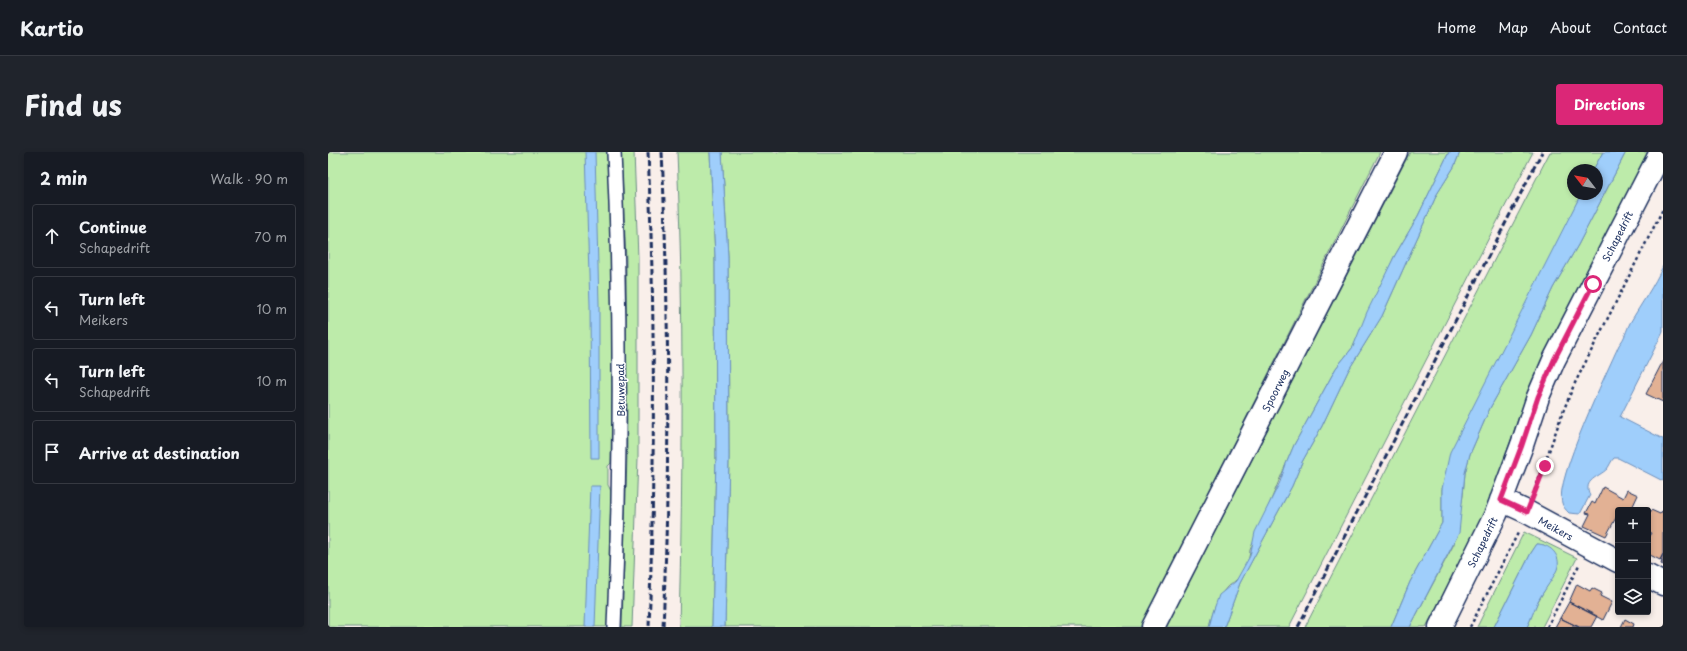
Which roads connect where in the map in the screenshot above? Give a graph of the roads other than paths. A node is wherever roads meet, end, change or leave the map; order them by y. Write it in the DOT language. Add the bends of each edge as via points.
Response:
graph roads {
  1 [pos="614,152"];
  2 [pos="1396,152"];
  3 [pos="1661,152"];
  4 [pos="1501,500"];
  5 [pos="1615,559"];
  6 [pos="1651,578"];
  7 [pos="1663,584"];
  8 [pos="614,627"];
  9 [pos="1153,627"];
  10 [pos="1440,627"];
  1 -- 8 [label="lane, Betuwepad" via="620,419"];
  2 -- 9 [label="street, Spoorweg"];
  3 -- 4 [label="street, Schapedrift" via="1554,360"];
  4 -- 5 [label="street, Meikers"];
  4 -- 10 [label="street, Schapedrift"];
  6 -- 7 [label="street"];
}
